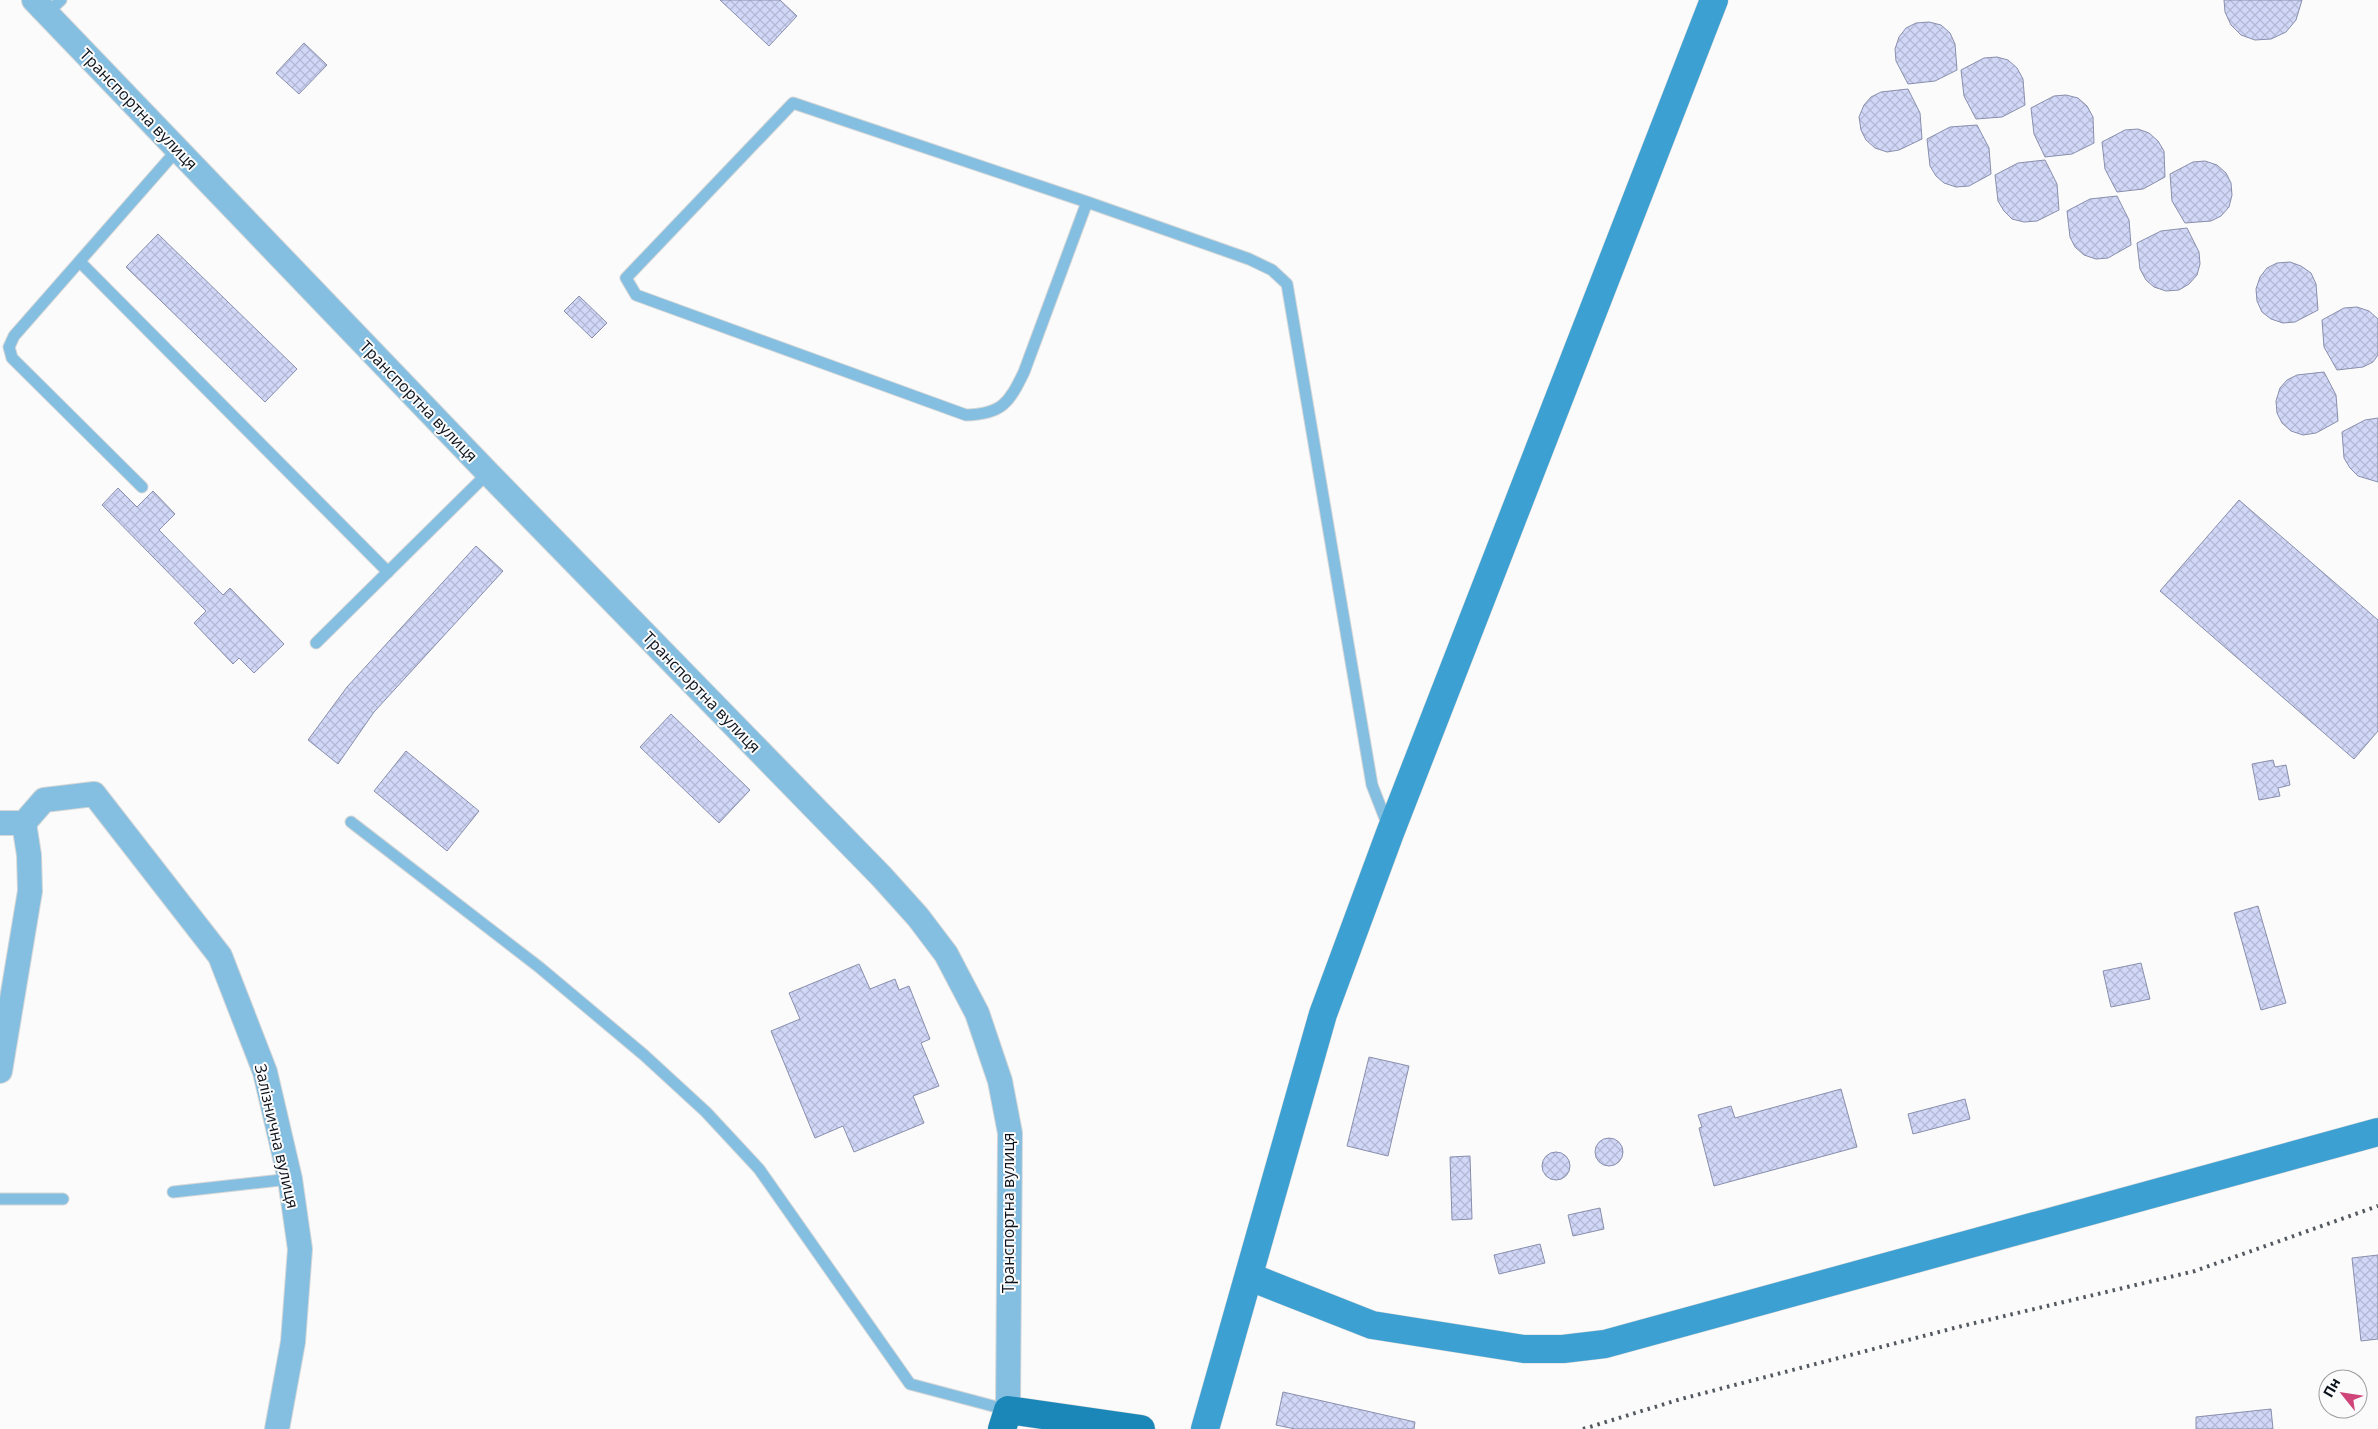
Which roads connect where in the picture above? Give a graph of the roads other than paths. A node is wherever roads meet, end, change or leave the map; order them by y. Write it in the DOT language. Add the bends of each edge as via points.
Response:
graph roads {
  1 [pos="1714,0"];
  2 [pos="47,4"];
  3 [pos="178,149"];
  4 [pos="1088,202"];
  5 [pos="80,262"];
  6 [pos="488,473"];
  7 [pos="142,487"];
  8 [pos="388,572"];
  9 [pos="316,643"];
  10 [pos="351,822"];
  11 [pos="0,823"];
  12 [pos="24,823"];
  13 [pos="1390,833"];
  14 [pos="0,1071"];
  15 [pos="2378,1132"];
  16 [pos="290,1179"];
  17 [pos="173,1192"];
  18 [pos="0,1199"];
  19 [pos="63,1199"];
  20 [pos="1250,1277"];
  21 [pos="1005,1419"];
  22 [pos="277,1429"];
  23 [pos="1141,1429"];
  24 [pos="1205,1429"];
  1 -- 13 [label="street"];
  2 -- 3 [label="street, Транспортна вулиця"];
  3 -- 5 [label="lane"];
  3 -- 6 [label="street, Транспортна вулиця"];
  4 -- 4 [label="lane" via="793,103 626,278 636,294 966,415 986,414 1002,406 1015,391"];
  4 -- 13 [label="lane" via="1249,260 1272,270 1288,284 1372,784"];
  5 -- 7 [label="lane" via="14,336 9,347 12,358"];
  5 -- 8 [label="lane"];
  6 -- 8 [label="lane"];
  6 -- 21 [label="street, Транспортна вулиця" via="882,877 946,954 977,1013 1000,1081 1010,1133"];
  8 -- 9 [label="lane"];
  10 -- 21 [label="lane" via="539,967 706,1112 759,1169 910,1384"];
  11 -- 12 [label="street"];
  12 -- 14 [label="street" via="30,891"];
  12 -- 16 [label="street, Залізнична вулиця" via="44,800 94,794 220,956 265,1072"];
  13 -- 20 [label="street" via="1323,1014"];
  15 -- 20 [label="street" via="1605,1344 1524,1349 1372,1325"];
  16 -- 17 [label="lane"];
  16 -- 22 [label="street, Залізнична вулиця" via="300,1249 293,1342"];
  18 -- 19 [label="lane"];
  20 -- 24 [label="street"];
  21 -- 23 [label="main road"];
}
